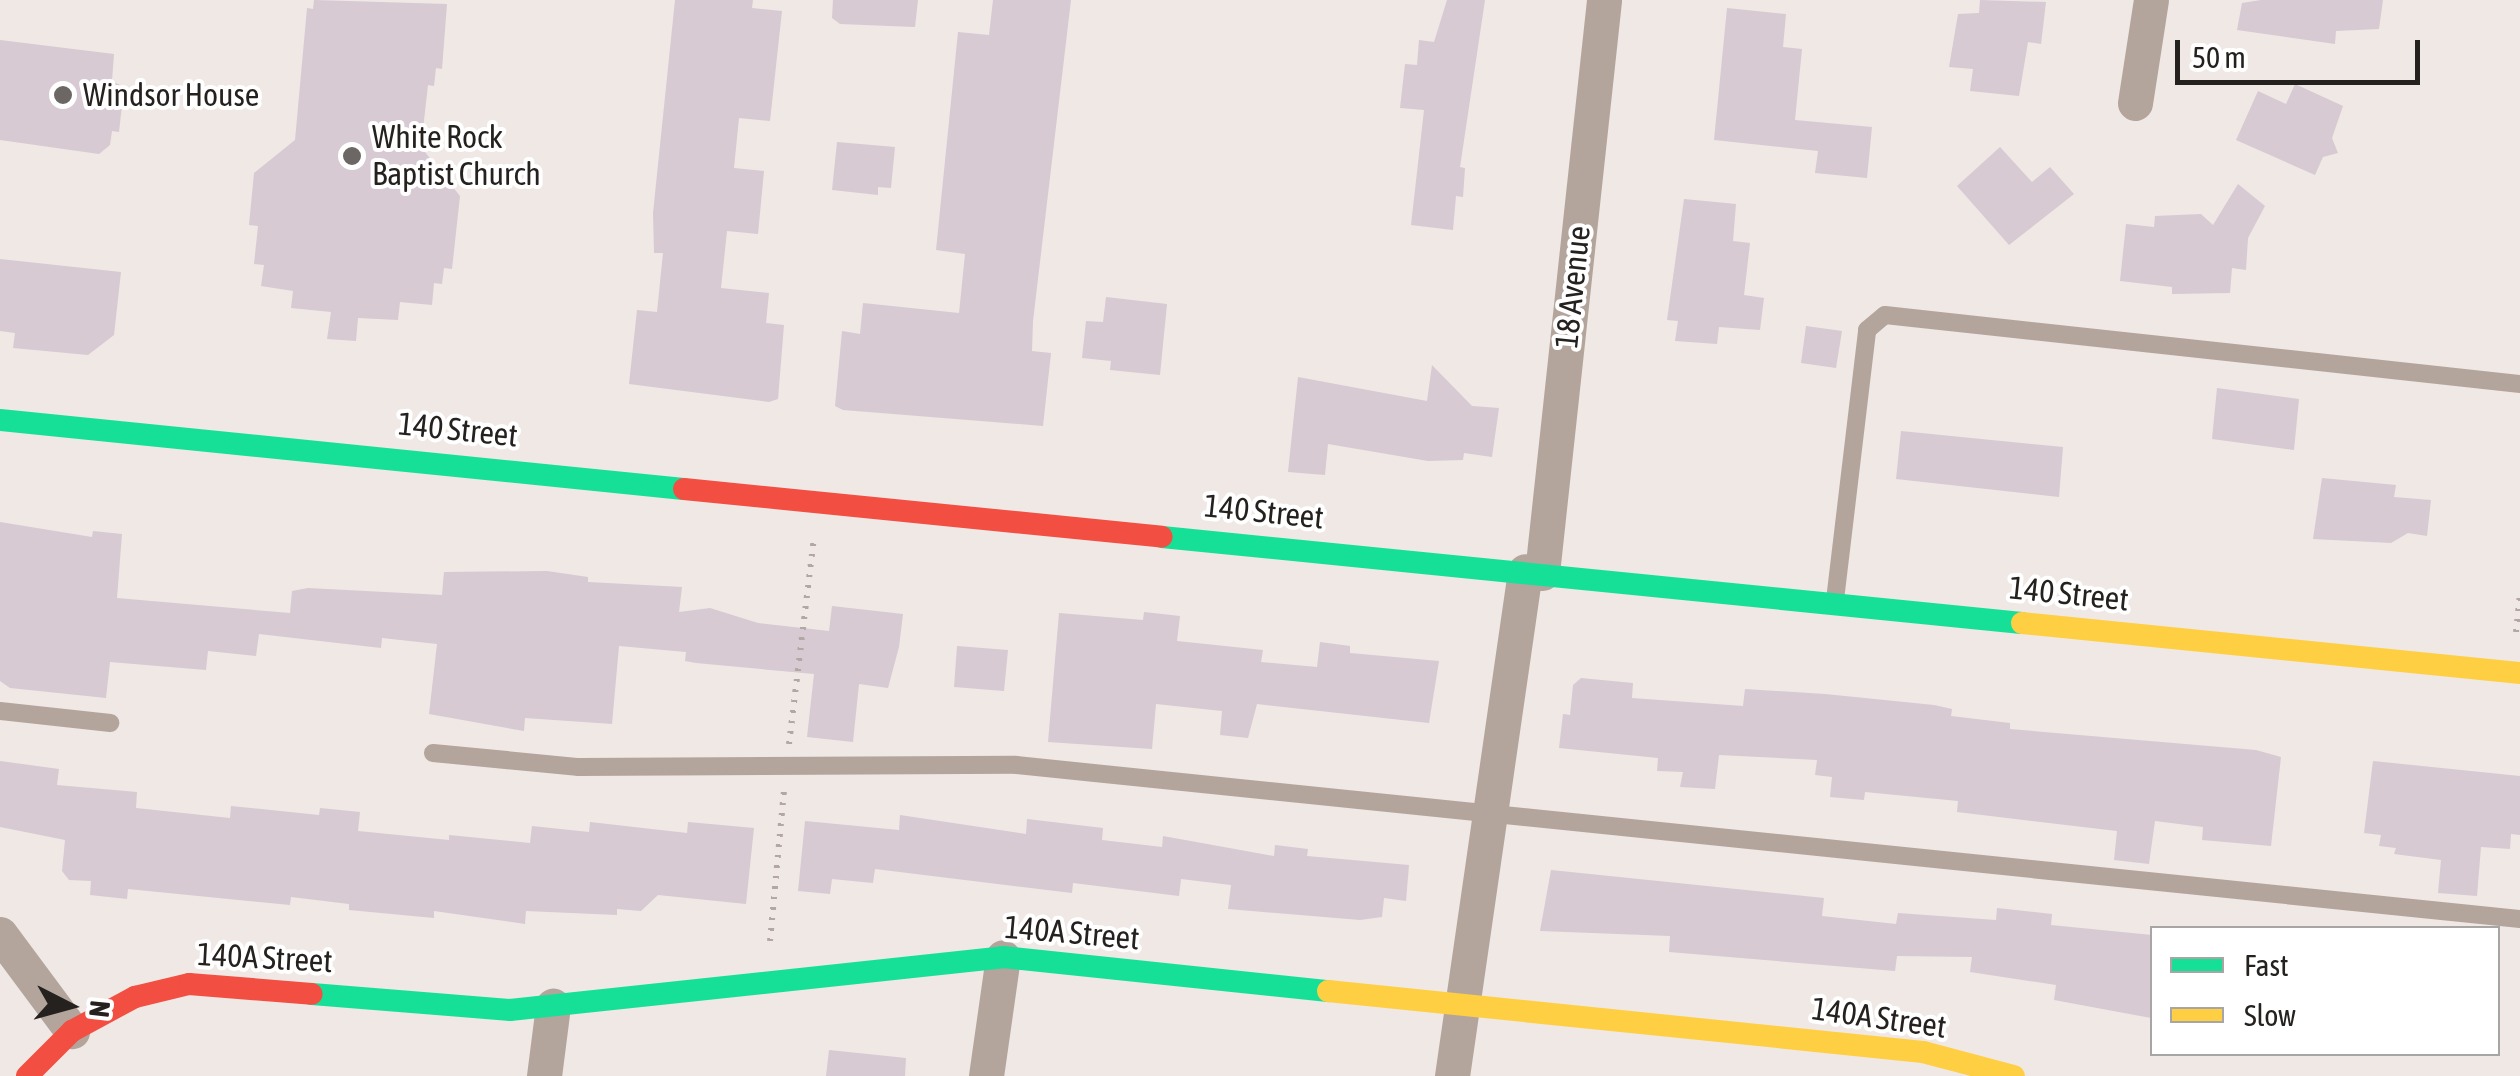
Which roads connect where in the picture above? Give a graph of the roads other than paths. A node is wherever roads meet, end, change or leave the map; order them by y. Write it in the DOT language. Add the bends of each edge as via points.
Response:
graph roads {
  1 [pos="1604,0"];
  2 [pos="2151,0"];
  3 [pos="2136,103"];
  4 [pos="2520,384"];
  5 [pos="0,420"];
  6 [pos="1533,572"];
  7 [pos="1834,603"];
  8 [pos="2520,674"];
  9 [pos="0,711"];
  10 [pos="110,723"];
  11 [pos="434,754"];
  12 [pos="1488,811"];
  13 [pos="2520,919"];
  14 [pos="0,934"];
  15 [pos="1003,957"];
  16 [pos="1460,1005"];
  17 [pos="553,1006"];
  18 [pos="72,1031"];
  19 [pos="26,1076"];
  20 [pos="544,1076"];
  21 [pos="986,1076"];
  22 [pos="1452,1076"];
  23 [pos="2014,1076"];
  1 -- 6 [label="street, 18 Avenue"];
  2 -- 3 [label="street"];
  4 -- 7 [label="lane" via="1885,315 1866,330"];
  5 -- 6 [label="main road, 140 Street"];
  6 -- 7 [label="main road, 140 Street"];
  6 -- 12 [label="street, 18 Avenue"];
  7 -- 8 [label="main road, 140 Street"];
  9 -- 10 [label="lane"];
  11 -- 12 [label="lane" via="580,767 1016,765"];
  12 -- 13 [label="lane"];
  12 -- 16 [label="street, 18 Avenue"];
  14 -- 18 [label="street"];
  15 -- 16 [label="main road, 140A Street"];
  15 -- 17 [label="main road, 140A Street"];
  15 -- 21 [label="street"];
  16 -- 22 [label="street, 18 Avenue"];
  16 -- 23 [label="main road, 140A Street" via="1923,1052"];
  17 -- 18 [label="main road, 140A Street" via="510,1010 189,984 136,997"];
  17 -- 20 [label="street"];
  18 -- 19 [label="main road, 140A Street"];
}
